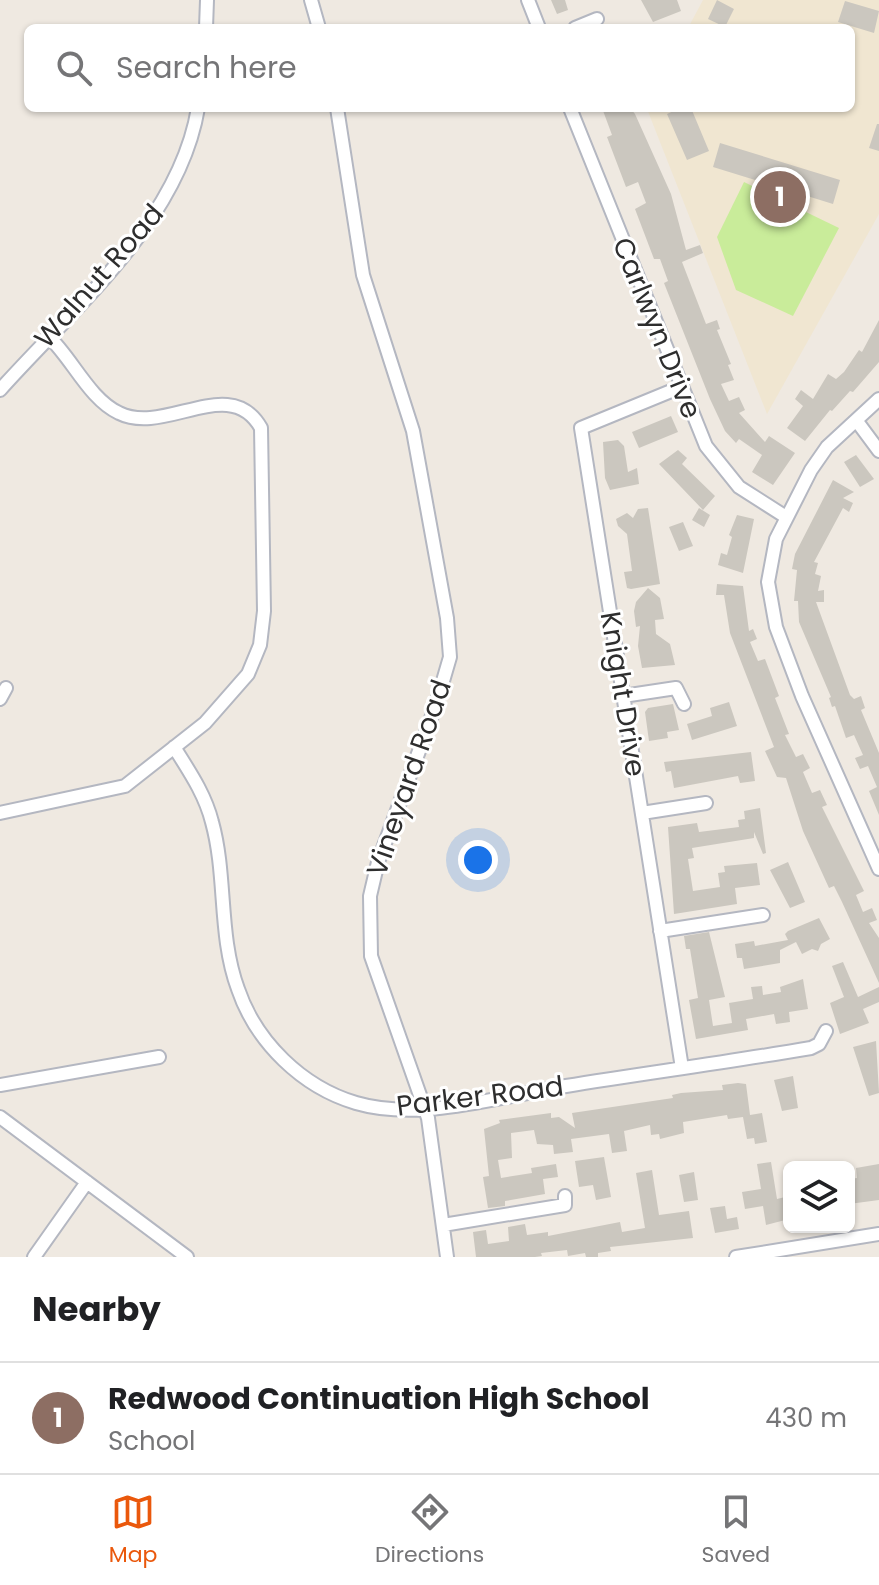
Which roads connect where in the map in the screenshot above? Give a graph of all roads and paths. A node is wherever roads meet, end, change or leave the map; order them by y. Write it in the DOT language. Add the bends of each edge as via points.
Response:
graph roads {
  1 [pos="207,0"];
  2 [pos="311,0"];
  3 [pos="528,0"];
  4 [pos="597,19"];
  5 [pos="206,24"];
  6 [pos="318,24"];
  7 [pos="537,24"];
  8 [pos="585,24"];
  9 [pos="197,112"];
  10 [pos="338,112"];
  11 [pos="572,112"];
  12 [pos="48,336"];
  13 [pos="681,387"];
  14 [pos="0,390"];
  15 [pos="879,399"];
  16 [pos="856,420"];
  17 [pos="879,451"];
  18 [pos="786,517"];
  19 [pos="623,696"];
  20 [pos="684,704"];
  21 [pos="174,747"];
  22 [pos="706,803"];
  23 [pos="0,813"];
  24 [pos="642,813"];
  25 [pos="879,869"];
  26 [pos="763,915"];
  27 [pos="660,931"];
  28 [pos="826,1031"];
  29 [pos="159,1057"];
  30 [pos="682,1068"];
  31 [pos="0,1085"];
  32 [pos="425,1108"];
  33 [pos="0,1117"];
  34 [pos="87,1182"];
  35 [pos="565,1196"];
  36 [pos="443,1225"];
  37 [pos="879,1234"];
  38 [pos="34,1257"];
  39 [pos="187,1257"];
  40 [pos="447,1257"];
  41 [pos="736,1257"];
  1 -- 5 [label="street"];
  2 -- 6 [label="street"];
  3 -- 7 [label="street"];
  4 -- 8 [label="street"];
  9 -- 12 [label="street, Walnut Road" via="194,134 165,200 135,242"];
  10 -- 32 [label="street, Vineyard Road" via="363,275 413,431 447,618 450,657 370,896 371,956"];
  11 -- 13 [label="street, Carlwyn Drive"];
  12 -- 14 [label="street, Walnut Road"];
  12 -- 21 [label="street" via="120,414 142,417 235,404 255,417 261,428 260,645 232,694"];
  13 -- 18 [label="street, Carlwyn Drive" via="715,460 739,487"];
  13 -- 19 [label="street, Knight Drive" via="581,428"];
  15 -- 16 [label="street"];
  16 -- 17 [label="street"];
  16 -- 18 [label="street" via="818,459"];
  18 -- 25 [label="street" via="769,566 772,613 815,728"];
  19 -- 20 [label="street" via="676,688"];
  19 -- 24 [label="street, Knight Drive"];
  21 -- 23 [label="street" via="125,786"];
  21 -- 32 [label="street, Parker Road" via="209,810 230,965 261,1034 292,1067 341,1097 371,1106"];
  22 -- 24 [label="street"];
  24 -- 27 [label="street, Knight Drive"];
  26 -- 27 [label="street"];
  27 -- 30 [label="street, Knight Drive"];
  28 -- 30 [label="street, Parker Road" via="811,1048"];
  29 -- 31 [label="street"];
  30 -- 32 [label="street, Parker Road"];
  32 -- 36 [label="street, Vineyard Road"];
  33 -- 34 [label="street"];
  34 -- 38 [label="street"];
  34 -- 39 [label="street"];
  35 -- 36 [label="street" via="565,1205"];
  36 -- 40 [label="street, Vineyard Road"];
  37 -- 41 [label="street"];
}
